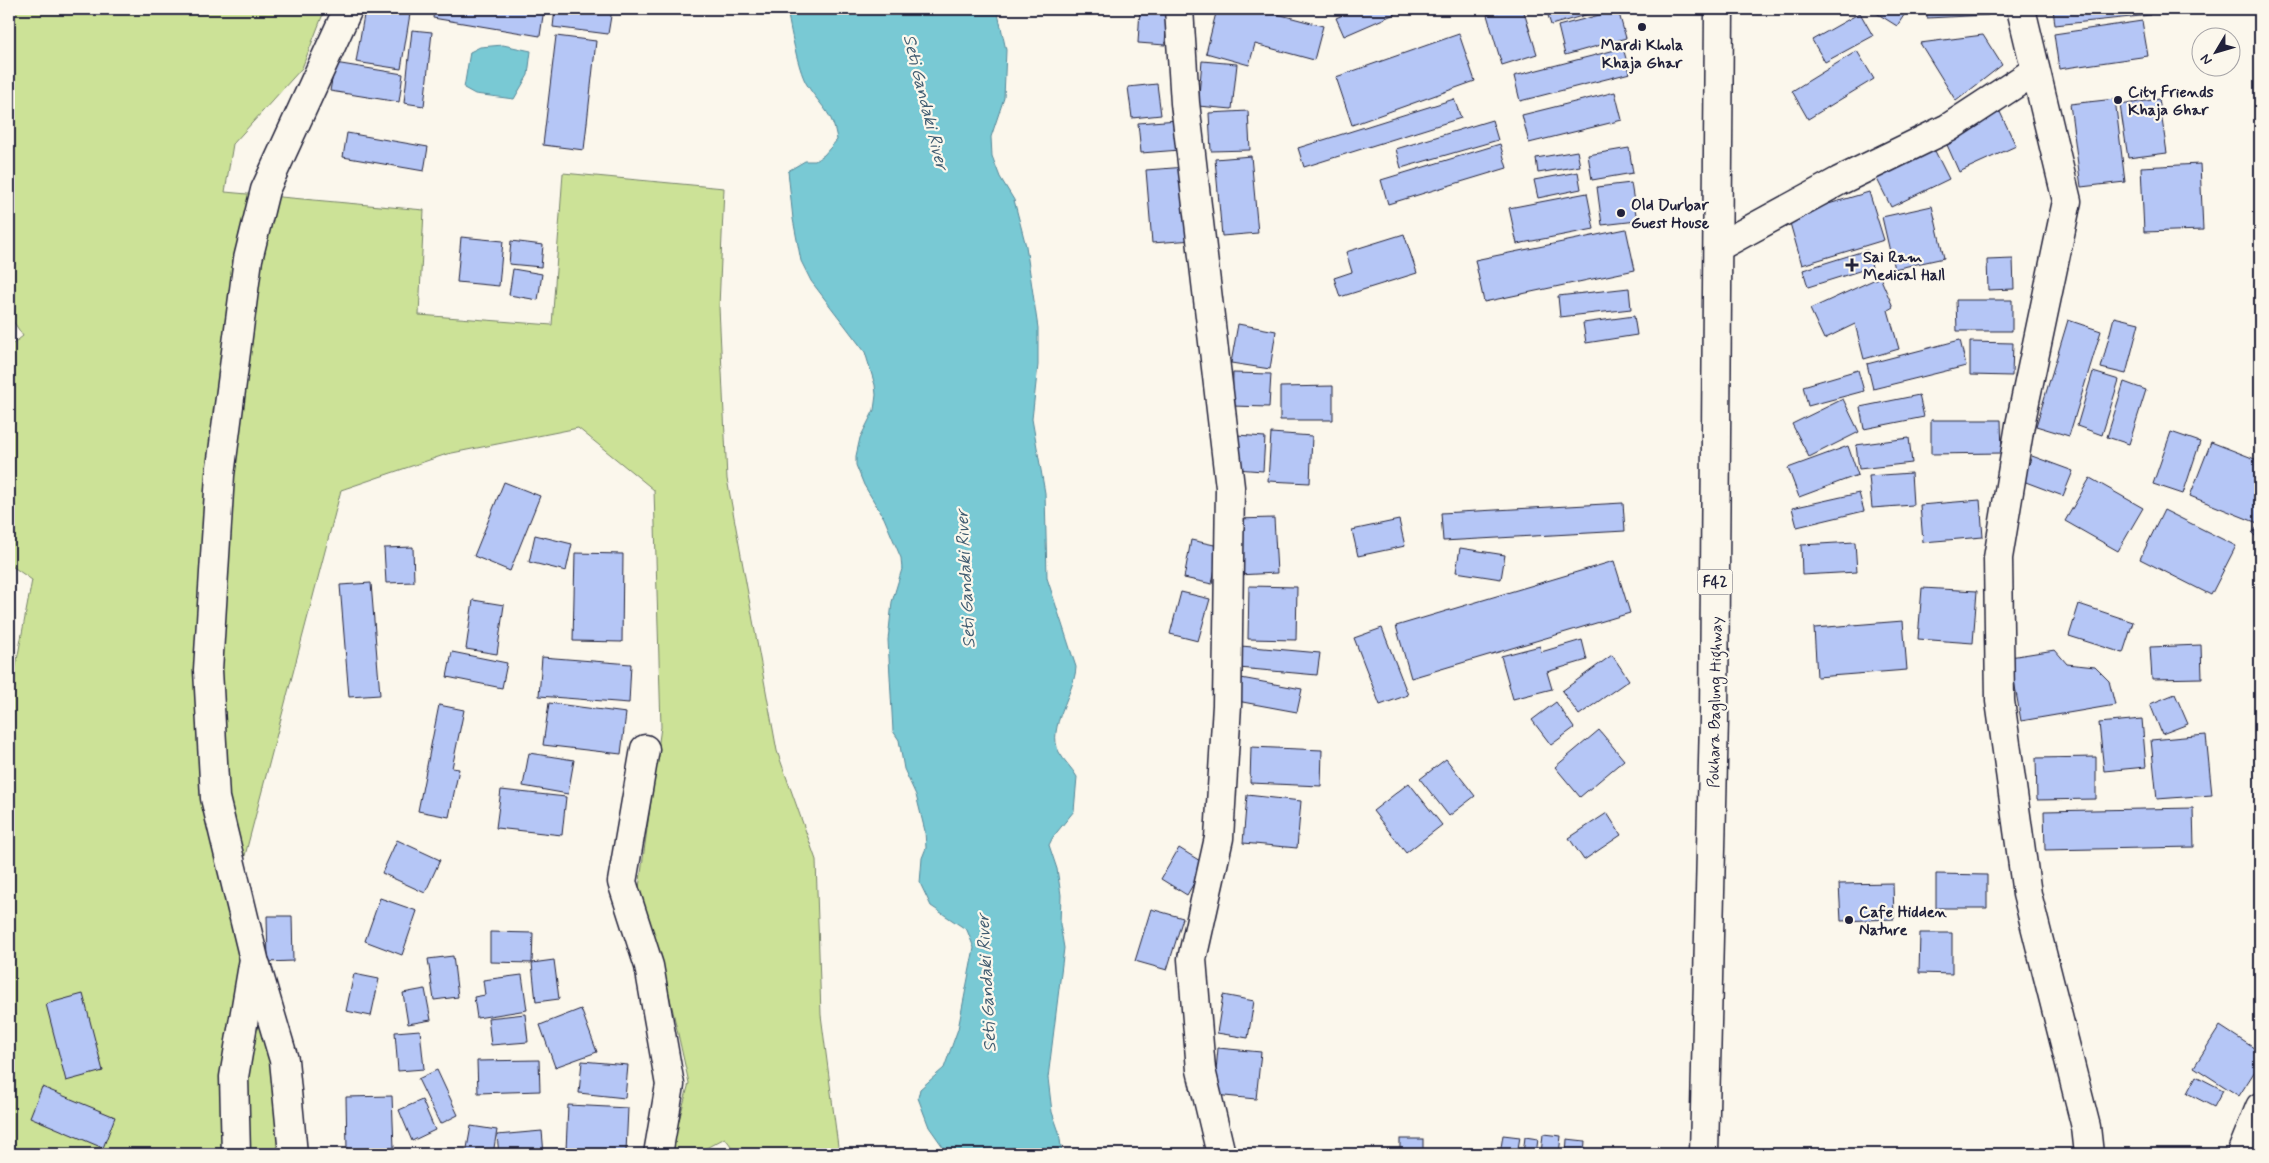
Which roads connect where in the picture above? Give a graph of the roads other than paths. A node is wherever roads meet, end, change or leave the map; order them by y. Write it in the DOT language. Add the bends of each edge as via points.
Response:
graph roads {
  1 [pos="348,9"];
  2 [pos="1179,9"];
  3 [pos="1719,9"];
  4 [pos="2021,9"];
  5 [pos="2035,71"];
  6 [pos="1718,246"];
  7 [pos="645,749"];
  8 [pos="254,959"];
  9 [pos="2260,1107"];
  10 [pos="236,1154"];
  11 [pos="293,1154"];
  12 [pos="658,1154"];
  13 [pos="1221,1154"];
  14 [pos="1704,1154"];
  15 [pos="2089,1154"];
  16 [pos="2241,1154"];
  1 -- 8 [label="main road" via="265,190 248,259 220,475 208,670 215,798"];
  2 -- 13 [label="main road" via="1185,103 1230,487 1226,705 1219,838 1192,958 1201,1070"];
  3 -- 6 [label="main road, Pokhara Baglung Highway / F42"];
  4 -- 5 [label="main road"];
  5 -- 6 [label="main road" via="1948,128 1839,181"];
  5 -- 15 [label="main road" via="2067,201 2020,425 1998,558 2000,700 2027,894 2086,1127"];
  6 -- 14 [label="main road, Pokhara Baglung Highway / F42" via="1714,728"];
  7 -- 12 [label="main road" via="622,882 649,966 670,1085"];
  8 -- 10 [label="main road" via="234,1077"];
  8 -- 11 [label="main road" via="284,1060"];
  9 -- 16 [label="main road"];
}
